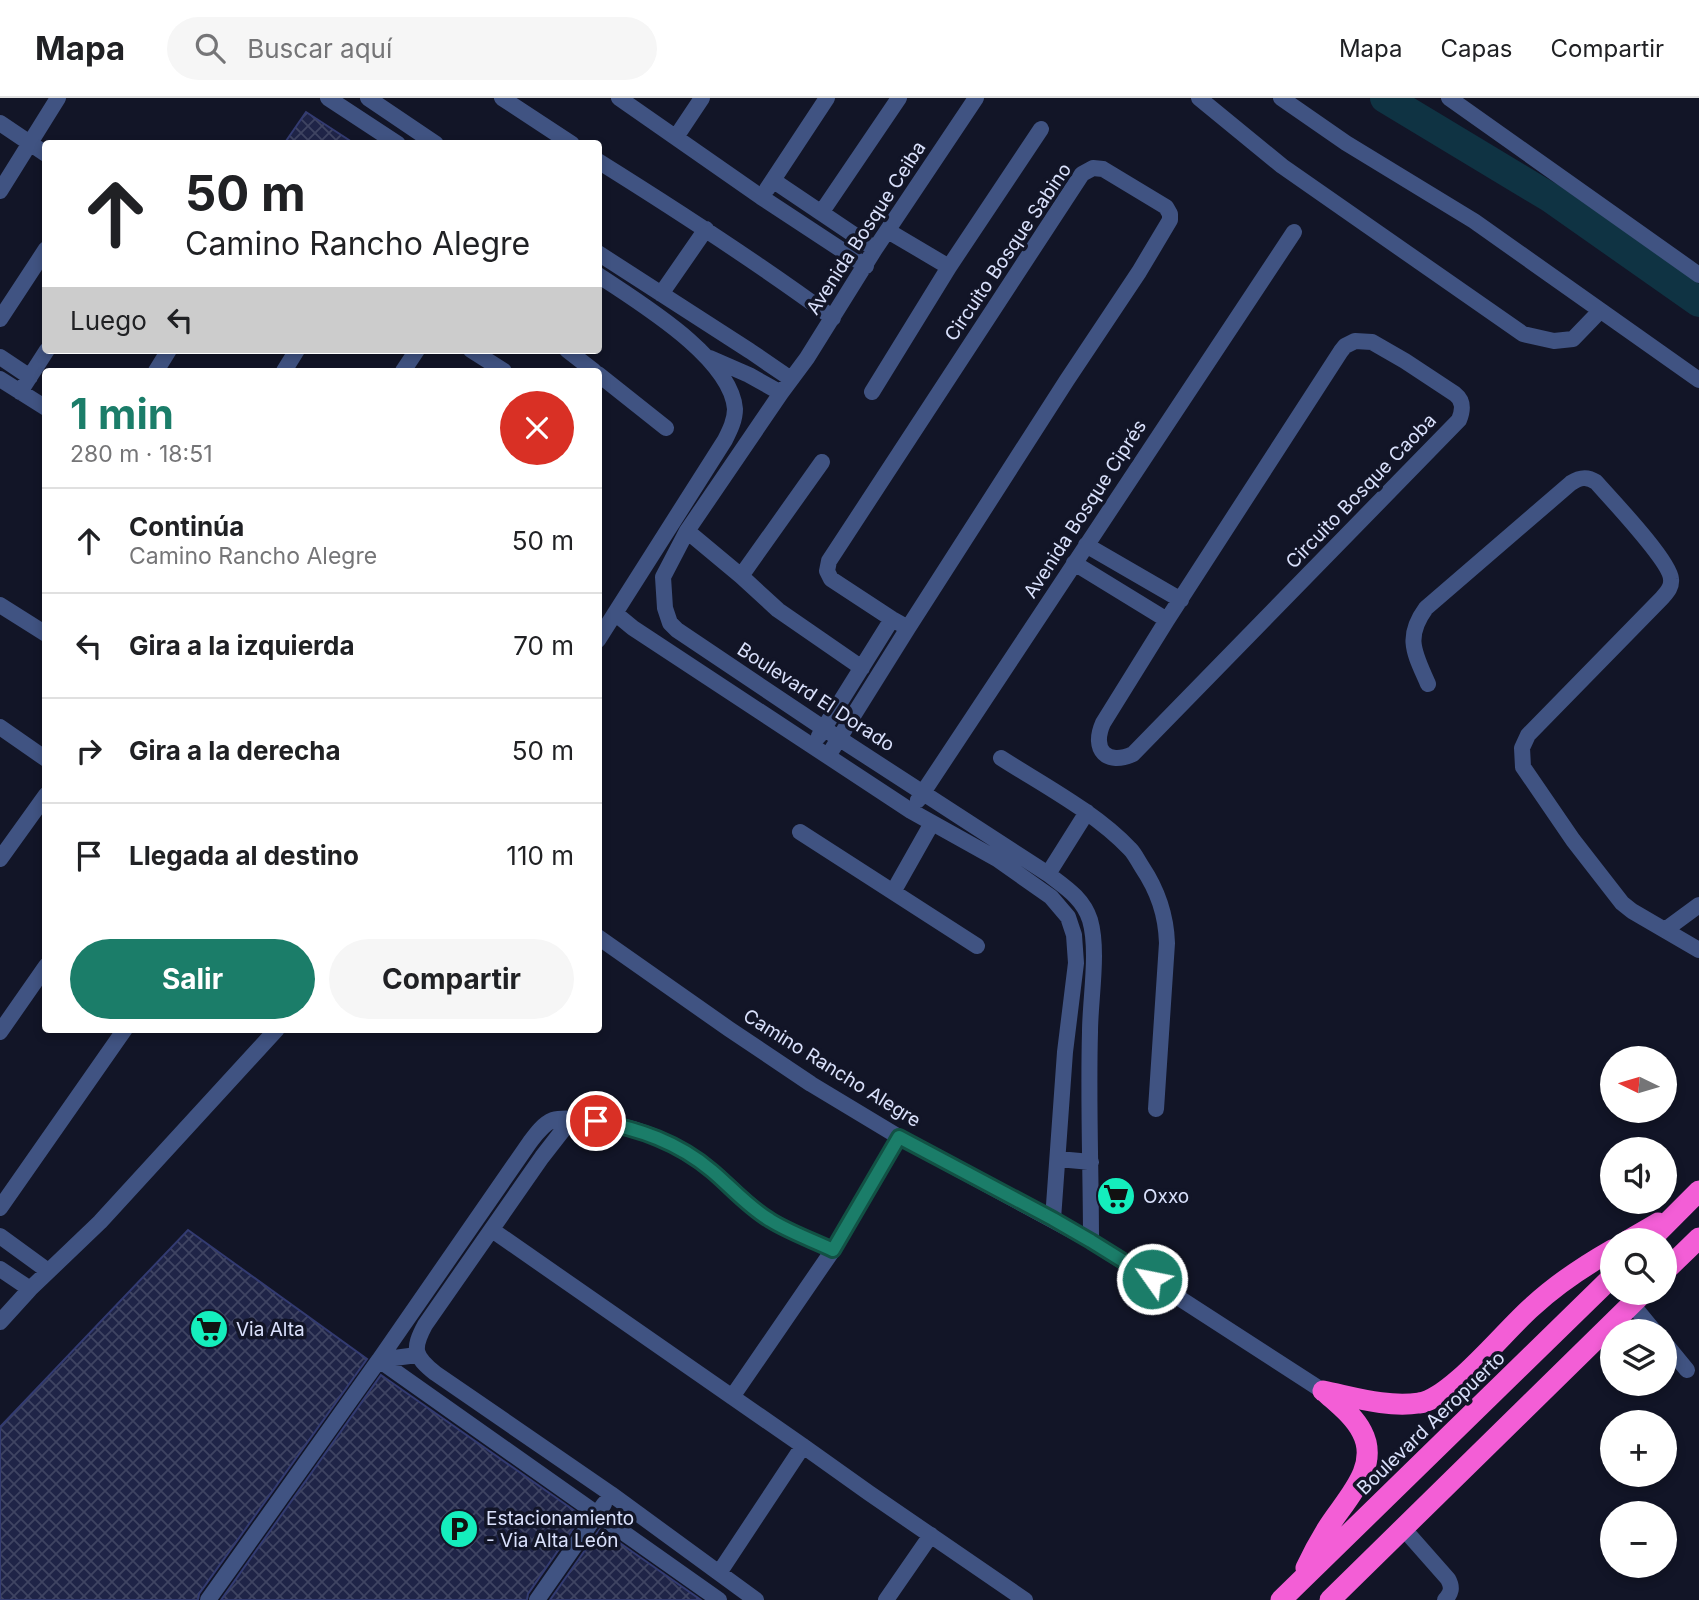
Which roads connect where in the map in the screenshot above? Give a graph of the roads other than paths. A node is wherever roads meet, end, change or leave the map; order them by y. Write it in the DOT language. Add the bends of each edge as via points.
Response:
graph roads {
  1 [pos="58,98"];
  2 [pos="328,98"];
  3 [pos="368,98"];
  4 [pos="502,98"];
  5 [pos="619,98"];
  6 [pos="702,98"];
  7 [pos="827,98"];
  8 [pos="899,98"];
  9 [pos="975,98"];
  10 [pos="1199,98"];
  11 [pos="1281,98"];
  12 [pos="1449,98"];
  13 [pos="0,123"];
  14 [pos="1041,129"];
  15 [pos="676,137"];
  16 [pos="390,140"];
  17 [pos="430,140"];
  18 [pos="564,140"];
  19 [pos="29,144"];
  20 [pos="42,152"];
  21 [pos="602,164"];
  22 [pos="774,181"];
  23 [pos="0,191"];
  24 [pos="761,197"];
  25 [pos="821,213"];
  26 [pos="706,229"];
  27 [pos="888,230"];
  28 [pos="1294,232"];
  29 [pos="875,249"];
  30 [pos="42,255"];
  31 [pos="602,256"];
  32 [pos="866,266"];
  33 [pos="949,267"];
  34 [pos="1699,275"];
  35 [pos="602,278"];
  36 [pos="661,294"];
  37 [pos="1600,311"];
  38 [pos="833,318"];
  39 [pos="0,319"];
  40 [pos="44,354"];
  41 [pos="477,354"];
  42 [pos="572,354"];
  43 [pos="705,355"];
  44 [pos="0,357"];
  45 [pos="499,368"];
  46 [pos="590,368"];
  47 [pos="30,377"];
  48 [pos="602,377"];
  49 [pos="0,379"];
  50 [pos="1699,380"];
  51 [pos="786,386"];
  52 [pos="20,392"];
  53 [pos="872,392"];
  54 [pos="42,406"];
  55 [pos="666,428"];
  56 [pos="822,462"];
  57 [pos="687,531"];
  58 [pos="1086,545"];
  59 [pos="1074,563"];
  60 [pos="741,576"];
  61 [pos="1181,600"];
  62 [pos="0,606"];
  63 [pos="616,614"];
  64 [pos="892,620"];
  65 [pos="1167,620"];
  66 [pos="908,628"];
  67 [pos="42,632"];
  68 [pos="602,634"];
  69 [pos="862,668"];
  70 [pos="1428,684"];
  71 [pos="0,727"];
  72 [pos="823,728"];
  73 [pos="839,737"];
  74 [pos="812,747"];
  75 [pos="42,756"];
  76 [pos="828,756"];
  77 [pos="1001,758"];
  78 [pos="923,793"];
  79 [pos="42,801"];
  80 [pos="911,811"];
  81 [pos="1087,813"];
  82 [pos="932,823"];
  83 [pos="800,832"];
  84 [pos="0,859"];
  85 [pos="1048,874"];
  86 [pos="892,892"];
  87 [pos="1699,905"];
  88 [pos="1665,930"];
  89 [pos="602,940"];
  90 [pos="977,946"];
  91 [pos="1699,950"];
  92 [pos="42,972"];
  93 [pos="0,1032"];
  94 [pos="122,1033"];
  95 [pos="273,1033"];
  96 [pos="1065,1052"];
  97 [pos="1090,1054"];
  98 [pos="1156,1109"];
  99 [pos="576,1119"];
  100 [pos="899,1137"];
  101 [pos="1058,1158"];
  102 [pos="1091,1163"];
  103 [pos="1699,1191"];
  104 [pos="0,1208"];
  105 [pos="1678,1212"];
  106 [pos="1053,1219"];
  107 [pos="1650,1228"];
  108 [pos="1662,1228"];
  109 [pos="492,1230"];
  110 [pos="0,1236"];
  111 [pos="1699,1238"];
  112 [pos="1091,1241"];
  113 [pos="833,1250"];
  114 [pos="1600,1257"];
  115 [pos="1677,1259"];
  116 [pos="0,1269"];
  117 [pos="48,1271"];
  118 [pos="30,1289"];
  119 [pos="1600,1290"];
  120 [pos="1630,1305"];
  121 [pos="0,1322"];
  122 [pos="417,1355"];
  123 [pos="1677,1358"];
  124 [pos="379,1360"];
  125 [pos="1687,1370"];
  126 [pos="1323,1391"];
  127 [pos="732,1397"];
  128 [pos="510,1424"];
  129 [pos="497,1442"];
  130 [pos="803,1446"];
  131 [pos="611,1494"];
  132 [pos="598,1513"];
  133 [pos="1403,1528"];
  134 [pos="931,1535"];
  135 [pos="719,1573"];
  136 [pos="1299,1582"];
  137 [pos="752,1599"];
  138 [pos="208,1600"];
  139 [pos="537,1600"];
  140 [pos="719,1600"];
  141 [pos="886,1600"];
  142 [pos="1025,1600"];
  143 [pos="1281,1600"];
  144 [pos="1330,1600"];
  145 [pos="1445,1600"];
  1 -- 19 [label="street"];
  2 -- 16 [label="street"];
  3 -- 17 [label="street"];
  4 -- 18 [label="street"];
  5 -- 15 [label="street"];
  6 -- 15 [label="street"];
  7 -- 22 [label="street"];
  8 -- 25 [label="street"];
  9 -- 27 [label="street, Avenida Bosque Ceiba"];
  10 -- 37 [label="street" via="1282,166 1523,334 1554,341 1573,338"];
  11 -- 37 [label="street" via="1474,221"];
  12 -- 34 [label="street"];
  13 -- 19 [label="street"];
  14 -- 33 [label="street"];
  15 -- 24 [label="street"];
  19 -- 20 [label="street"];
  19 -- 23 [label="street"];
  21 -- 26 [label="street"];
  22 -- 24 [label="street"];
  22 -- 25 [label="street"];
  24 -- 32 [label="street"];
  25 -- 29 [label="street"];
  26 -- 36 [label="street"];
  26 -- 38 [label="street"];
  27 -- 29 [label="street, Avenida Bosque Ceiba"];
  27 -- 33 [label="street"];
  28 -- 58 [label="street, Avenida Bosque Ciprés"];
  29 -- 32 [label="street, Avenida Bosque Ceiba"];
  30 -- 39 [label="street"];
  31 -- 36 [label="street"];
  32 -- 38 [label="street, Avenida Bosque Ceiba"];
  33 -- 53 [label="street"];
  35 -- 43 [label="street" via="658,315"];
  36 -- 51 [label="street" via="750,351"];
  37 -- 50 [label="street"];
  38 -- 51 [label="street, Avenida Bosque Ceiba"];
  40 -- 47 [label="street"];
  41 -- 45 [label="street"];
  42 -- 46 [label="street"];
  43 -- 51 [label="street"];
  43 -- 63 [label="street" via="728,386 735,410 733,425"];
  44 -- 47 [label="street"];
  47 -- 52 [label="street"];
  48 -- 55 [label="street"];
  49 -- 52 [label="street"];
  51 -- 57 [label="street, Boulevard El Dorado"];
  52 -- 54 [label="street"];
  56 -- 60 [label="street"];
  57 -- 60 [label="street"];
  57 -- 72 [label="street, Boulevard El Dorado" via="663,577 664,608 670,623"];
  58 -- 59 [label="street, Avenida Bosque Ciprés"];
  58 -- 61 [label="street"];
  59 -- 65 [label="street"];
  59 -- 78 [label="street, Avenida Bosque Ciprés"];
  60 -- 69 [label="street" via="778,610"];
  61 -- 65 [label="street, Circuito Bosque Caoba"];
  61 -- 65 [label="street, Circuito Bosque Caoba" via="1345,346 1372,342 1460,398 1459,420 1133,754 1104,753 1098,737 1103,723"];
  62 -- 67 [label="street"];
  63 -- 68 [label="street"];
  63 -- 74 [label="street"];
  64 -- 66 [label="street, Circuito Bosque Sabino"];
  64 -- 66 [label="street, Circuito Bosque Sabino" via="831,579 829,561 1082,174 1103,169 1166,207 1170,220"];
  64 -- 69 [label="street"];
  66 -- 73 [label="street, Circuito Bosque Sabino"];
  69 -- 72 [label="street"];
  70 -- 88 [label="street" via="1413,641 1413,631 1426,608 1571,483 1584,478 1596,482 1659,554 1672,580 1662,598 1528,735 1522,748 1522,767 1622,903"];
  71 -- 75 [label="street"];
  72 -- 73 [label="street, Boulevard El Dorado"];
  72 -- 74 [label="street"];
  73 -- 76 [label="street, Circuito Bosque Sabino"];
  73 -- 78 [label="street, Boulevard El Dorado"];
  74 -- 76 [label="street"];
  76 -- 80 [label="street"];
  77 -- 81 [label="street"];
  78 -- 80 [label="street, Avenida Bosque Ciprés"];
  78 -- 85 [label="street, Boulevard El Dorado"];
  79 -- 84 [label="street"];
  80 -- 82 [label="street"];
  81 -- 85 [label="street"];
  81 -- 98 [label="street" via="1132,850 1156,889 1167,925"];
  82 -- 86 [label="street"];
  82 -- 96 [label="street" via="997,859 1051,897 1068,917 1076,963"];
  83 -- 86 [label="street"];
  85 -- 97 [label="street, Boulevard El Dorado" via="1075,894 1090,921"];
  86 -- 90 [label="street"];
  87 -- 88 [label="street"];
  88 -- 91 [label="street"];
  89 -- 100 [label="street, Camino Rancho Alegre" via="800,1077"];
  92 -- 93 [label="street"];
  94 -- 104 [label="street"];
  95 -- 117 [label="street" via="100,1222"];
  96 -- 97 [label="street"];
  96 -- 101 [label="street"];
  97 -- 102 [label="street, Boulevard El Dorado"];
  99 -- 109 [label="street" via="542,1157"];
  99 -- 113 [label="street" via="636,1129 670,1144 711,1170 770,1220"];
  99 -- 124 [label="street" via="554,1120 539,1131"];
  100 -- 106 [label="street, Camino Rancho Alegre"];
  100 -- 113 [label="street"];
  101 -- 102 [label="street"];
  101 -- 106 [label="street"];
  102 -- 112 [label="street, Boulevard El Dorado"];
  103 -- 105 [label="highway"];
  105 -- 107 [label="highway"];
  105 -- 108 [label="highway"];
  106 -- 112 [label="street"];
  109 -- 122 [label="street" via="425,1325 416,1345"];
  109 -- 127 [label="street"];
  110 -- 117 [label="street"];
  111 -- 115 [label="highway"];
  112 -- 126 [label="street"];
  113 -- 127 [label="street"];
  114 -- 126 [label="highway" via="1532,1307 1454,1384 1431,1400 1383,1402"];
  116 -- 118 [label="street"];
  117 -- 118 [label="street"];
  118 -- 121 [label="street"];
  119 -- 136 [label="highway, Boulevard Aeropuerto"];
  120 -- 133 [label="highway"];
  122 -- 124 [label="street"];
  122 -- 128 [label="street" via="435,1373"];
  123 -- 125 [label="street"];
  124 -- 129 [label="street"];
  124 -- 138 [label="street"];
  126 -- 136 [label="highway" via="1356,1421 1367,1446 1367,1459 1358,1483"];
  127 -- 130 [label="street"];
  128 -- 129 [label="street"];
  128 -- 131 [label="street"];
  129 -- 132 [label="street"];
  130 -- 134 [label="street"];
  130 -- 135 [label="street"];
  131 -- 132 [label="street"];
  131 -- 135 [label="street"];
  132 -- 139 [label="street"];
  132 -- 140 [label="street"];
  133 -- 144 [label="highway"];
  133 -- 145 [label="street" via="1448,1579 1452,1587"];
  134 -- 141 [label="street"];
  134 -- 142 [label="street"];
  135 -- 137 [label="street"];
  136 -- 143 [label="highway, Boulevard Aeropuerto"];
}
